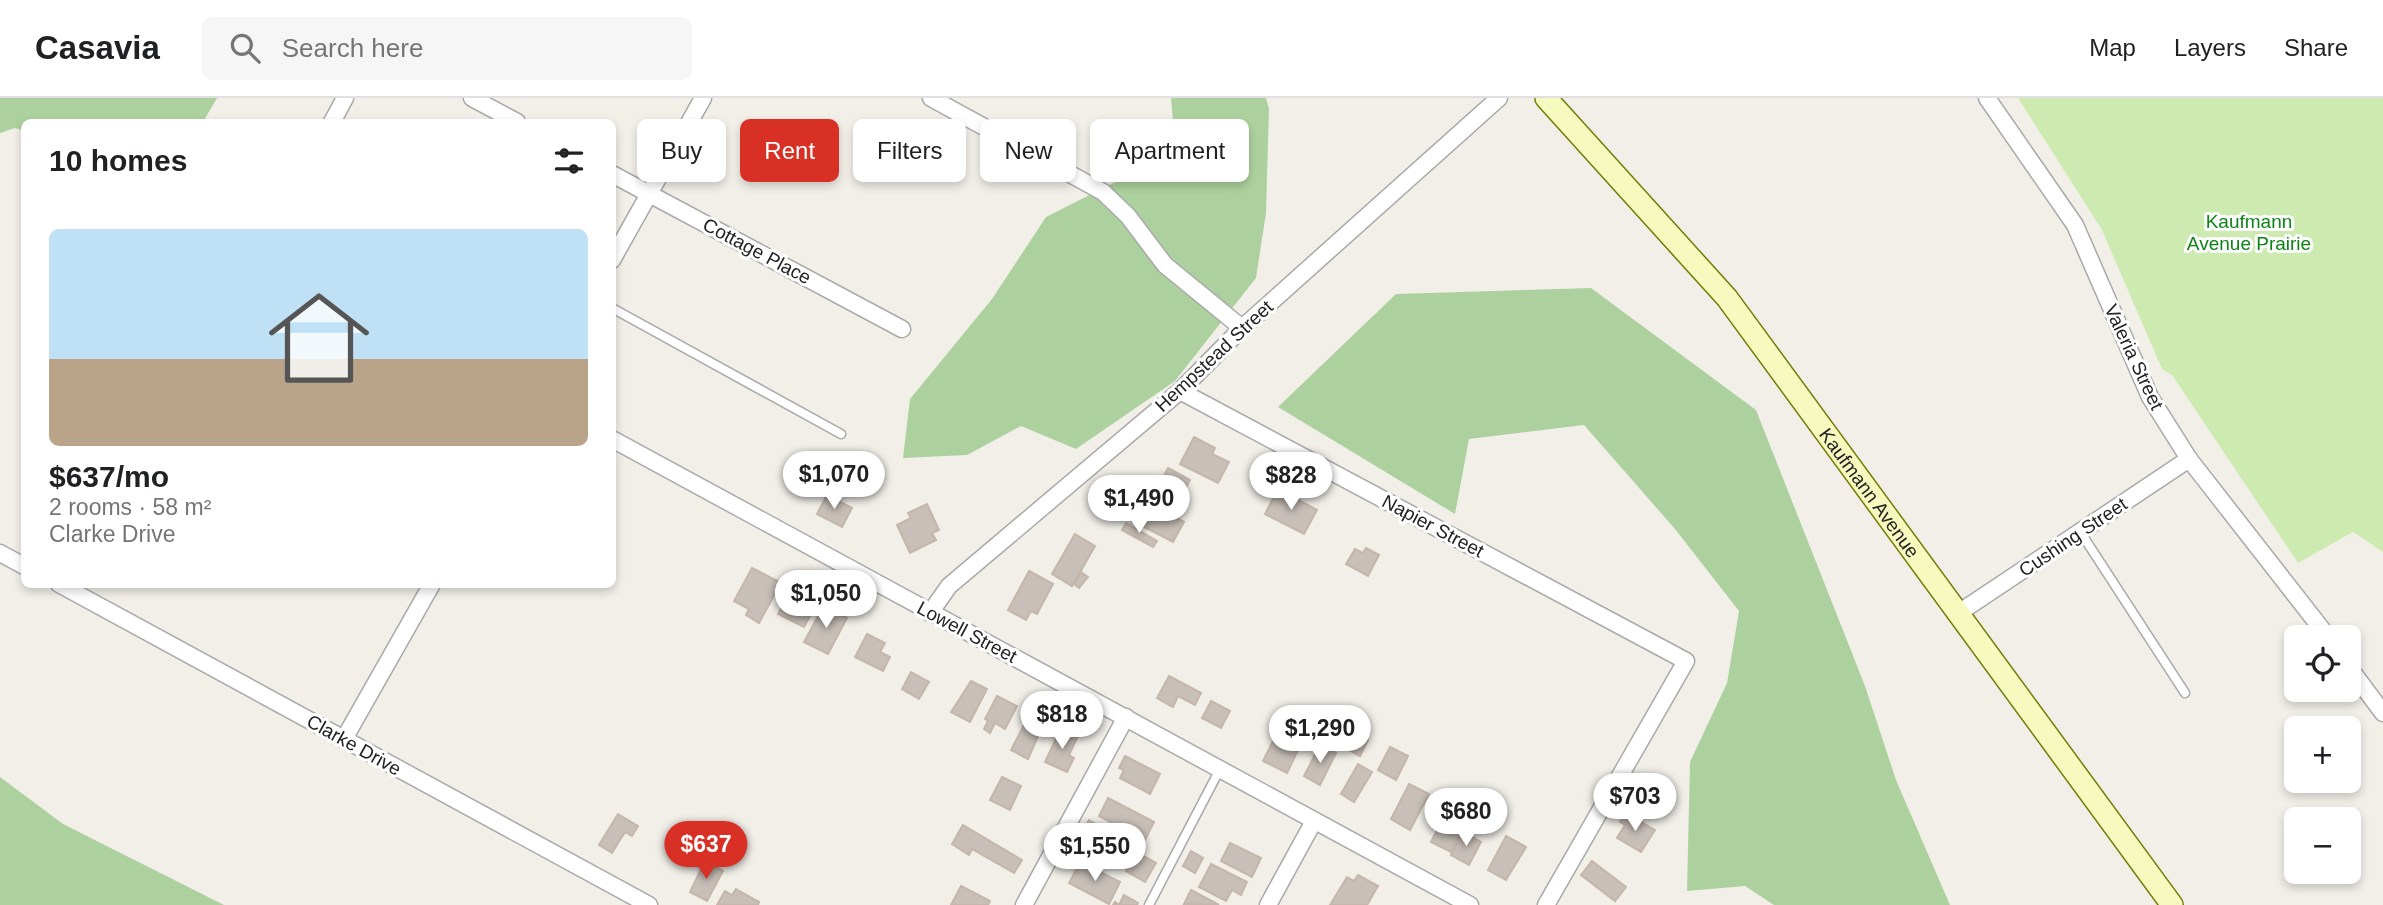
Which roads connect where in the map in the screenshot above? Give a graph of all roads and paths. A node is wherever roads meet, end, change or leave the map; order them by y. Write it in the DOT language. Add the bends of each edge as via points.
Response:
graph roads {
  1 [pos="345,98"];
  2 [pos="472,98"];
  3 [pos="703,98"];
  4 [pos="931,98"];
  5 [pos="1499,98"];
  6 [pos="1546,98"];
  7 [pos="1987,98"];
  8 [pos="334,119"];
  9 [pos="511,119"];
  10 [pos="616,176"];
  11 [pos="648,193"];
  12 [pos="616,253"];
  13 [pos="616,310"];
  14 [pos="1242,328"];
  15 [pos="902,329"];
  16 [pos="1180,391"];
  17 [pos="841,434"];
  18 [pos="616,441"];
  19 [pos="2189,459"];
  20 [pos="2081,533"];
  21 [pos="0,553"];
  22 [pos="21,564"];
  23 [pos="67,588"];
  24 [pos="430,588"];
  25 [pos="930,613"];
  26 [pos="1957,614"];
  27 [pos="2319,625"];
  28 [pos="2361,683"];
  29 [pos="2185,693"];
  30 [pos="2383,713"];
  31 [pos="1126,717"];
  32 [pos="344,739"];
  33 [pos="1220,769"];
  34 [pos="1314,821"];
  35 [pos="649,905"];
  36 [pos="1024,905"];
  37 [pos="1149,905"];
  38 [pos="1268,905"];
  39 [pos="1470,905"];
  40 [pos="1546,905"];
  41 [pos="2172,905"];
  1 -- 8 [label="street"];
  2 -- 9 [label="street"];
  3 -- 11 [label="street"];
  4 -- 14 [label="street" via="1103,192 1128,216 1165,265"];
  5 -- 14 [label="street, Hempstead Street"];
  6 -- 26 [label="main road, Kaufmann Avenue" via="1727,299"];
  7 -- 19 [label="street, Valeria Street" via="2075,225 2150,397"];
  10 -- 11 [label="street, Cottage Place"];
  11 -- 12 [label="street"];
  11 -- 15 [label="street, Cottage Place"];
  13 -- 17 [label="lane"];
  14 -- 16 [label="street, Hempstead Street"];
  16 -- 25 [label="street, Hempstead Street" via="949,586"];
  16 -- 40 [label="street, Napier Street" via="1686,661"];
  18 -- 25 [label="street, Lowell Street"];
  19 -- 20 [label="street, Cushing Street"];
  19 -- 27 [label="street, Valeria Street"];
  20 -- 26 [label="street, Cushing Street"];
  20 -- 29 [label="lane"];
  21 -- 22 [label="street"];
  23 -- 32 [label="street, Clarke Drive"];
  24 -- 32 [label="street"];
  25 -- 31 [label="street, Lowell Street"];
  26 -- 41 [label="main road, Kaufmann Avenue"];
  28 -- 30 [label="street"];
  31 -- 33 [label="street, Lowell Street"];
  31 -- 36 [label="street"];
  32 -- 35 [label="street, Clarke Drive"];
  33 -- 34 [label="street, Lowell Street"];
  33 -- 37 [label="lane"];
  34 -- 38 [label="street"];
  34 -- 39 [label="street, Lowell Street"];
}
